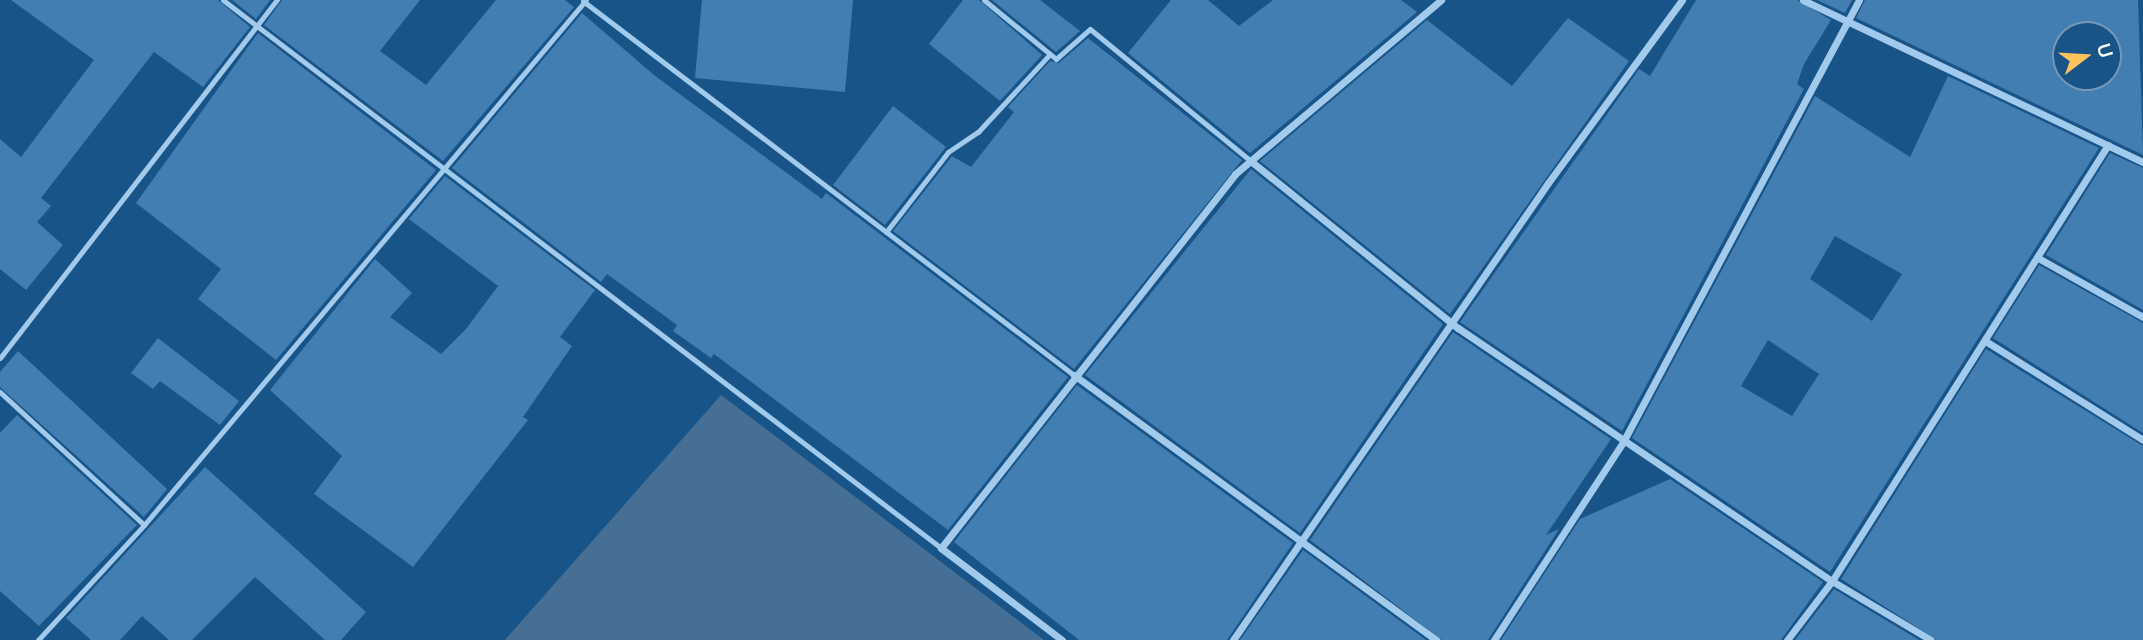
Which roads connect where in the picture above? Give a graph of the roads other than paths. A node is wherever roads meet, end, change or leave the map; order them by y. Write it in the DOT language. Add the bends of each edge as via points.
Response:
graph roads {
  1 [pos="223,0"];
  2 [pos="277,0"];
  3 [pos="984,0"];
  4 [pos="1441,0"];
  5 [pos="1682,0"];
  6 [pos="1803,0"];
  7 [pos="1859,0"];
  8 [pos="584,1"];
  9 [pos="1847,22"];
  10 [pos="258,26"];
  11 [pos="1049,54"];
  12 [pos="2108,145"];
  13 [pos="1252,162"];
  14 [pos="2143,162"];
  15 [pos="439,169"];
  16 [pos="886,232"];
  17 [pos="2040,259"];
  18 [pos="2143,317"];
  19 [pos="1452,323"];
  20 [pos="1987,342"];
  21 [pos="0,358"];
  22 [pos="1073,375"];
  23 [pos="0,392"];
  24 [pos="2143,440"];
  25 [pos="1623,442"];
  26 [pos="144,525"];
  27 [pos="1302,542"];
  28 [pos="941,548"];
  29 [pos="1832,581"];
  30 [pos="38,640"];
  31 [pos="1062,640"];
  32 [pos="1233,640"];
  33 [pos="1436,640"];
  34 [pos="1494,640"];
  35 [pos="1787,640"];
  36 [pos="1931,640"];
  1 -- 10 [label="lane"];
  2 -- 10 [label="lane"];
  3 -- 11 [label="lane"];
  4 -- 13 [label="street"];
  5 -- 19 [label="street"];
  6 -- 9 [label="street"];
  7 -- 9 [label="street"];
  8 -- 15 [label="lane"];
  8 -- 16 [label="lane"];
  9 -- 12 [label="street"];
  9 -- 25 [label="street"];
  10 -- 15 [label="lane"];
  10 -- 21 [label="lane"];
  11 -- 13 [label="lane" via="1061,58 1090,29"];
  11 -- 16 [label="lane" via="978,132 948,152"];
  12 -- 14 [label="street"];
  12 -- 17 [label="street"];
  13 -- 19 [label="street"];
  13 -- 22 [label="street"];
  15 -- 26 [label="lane"];
  15 -- 28 [label="lane"];
  16 -- 22 [label="lane"];
  17 -- 18 [label="street"];
  17 -- 20 [label="street"];
  19 -- 25 [label="street"];
  19 -- 27 [label="street"];
  20 -- 24 [label="street"];
  20 -- 29 [label="street"];
  22 -- 27 [label="street"];
  22 -- 28 [label="street"];
  23 -- 26 [label="lane"];
  25 -- 29 [label="street"];
  25 -- 34 [label="street"];
  26 -- 30 [label="lane"];
  27 -- 32 [label="street"];
  27 -- 33 [label="street"];
  28 -- 31 [label="street"];
  29 -- 35 [label="street"];
  29 -- 36 [label="street"];
}
